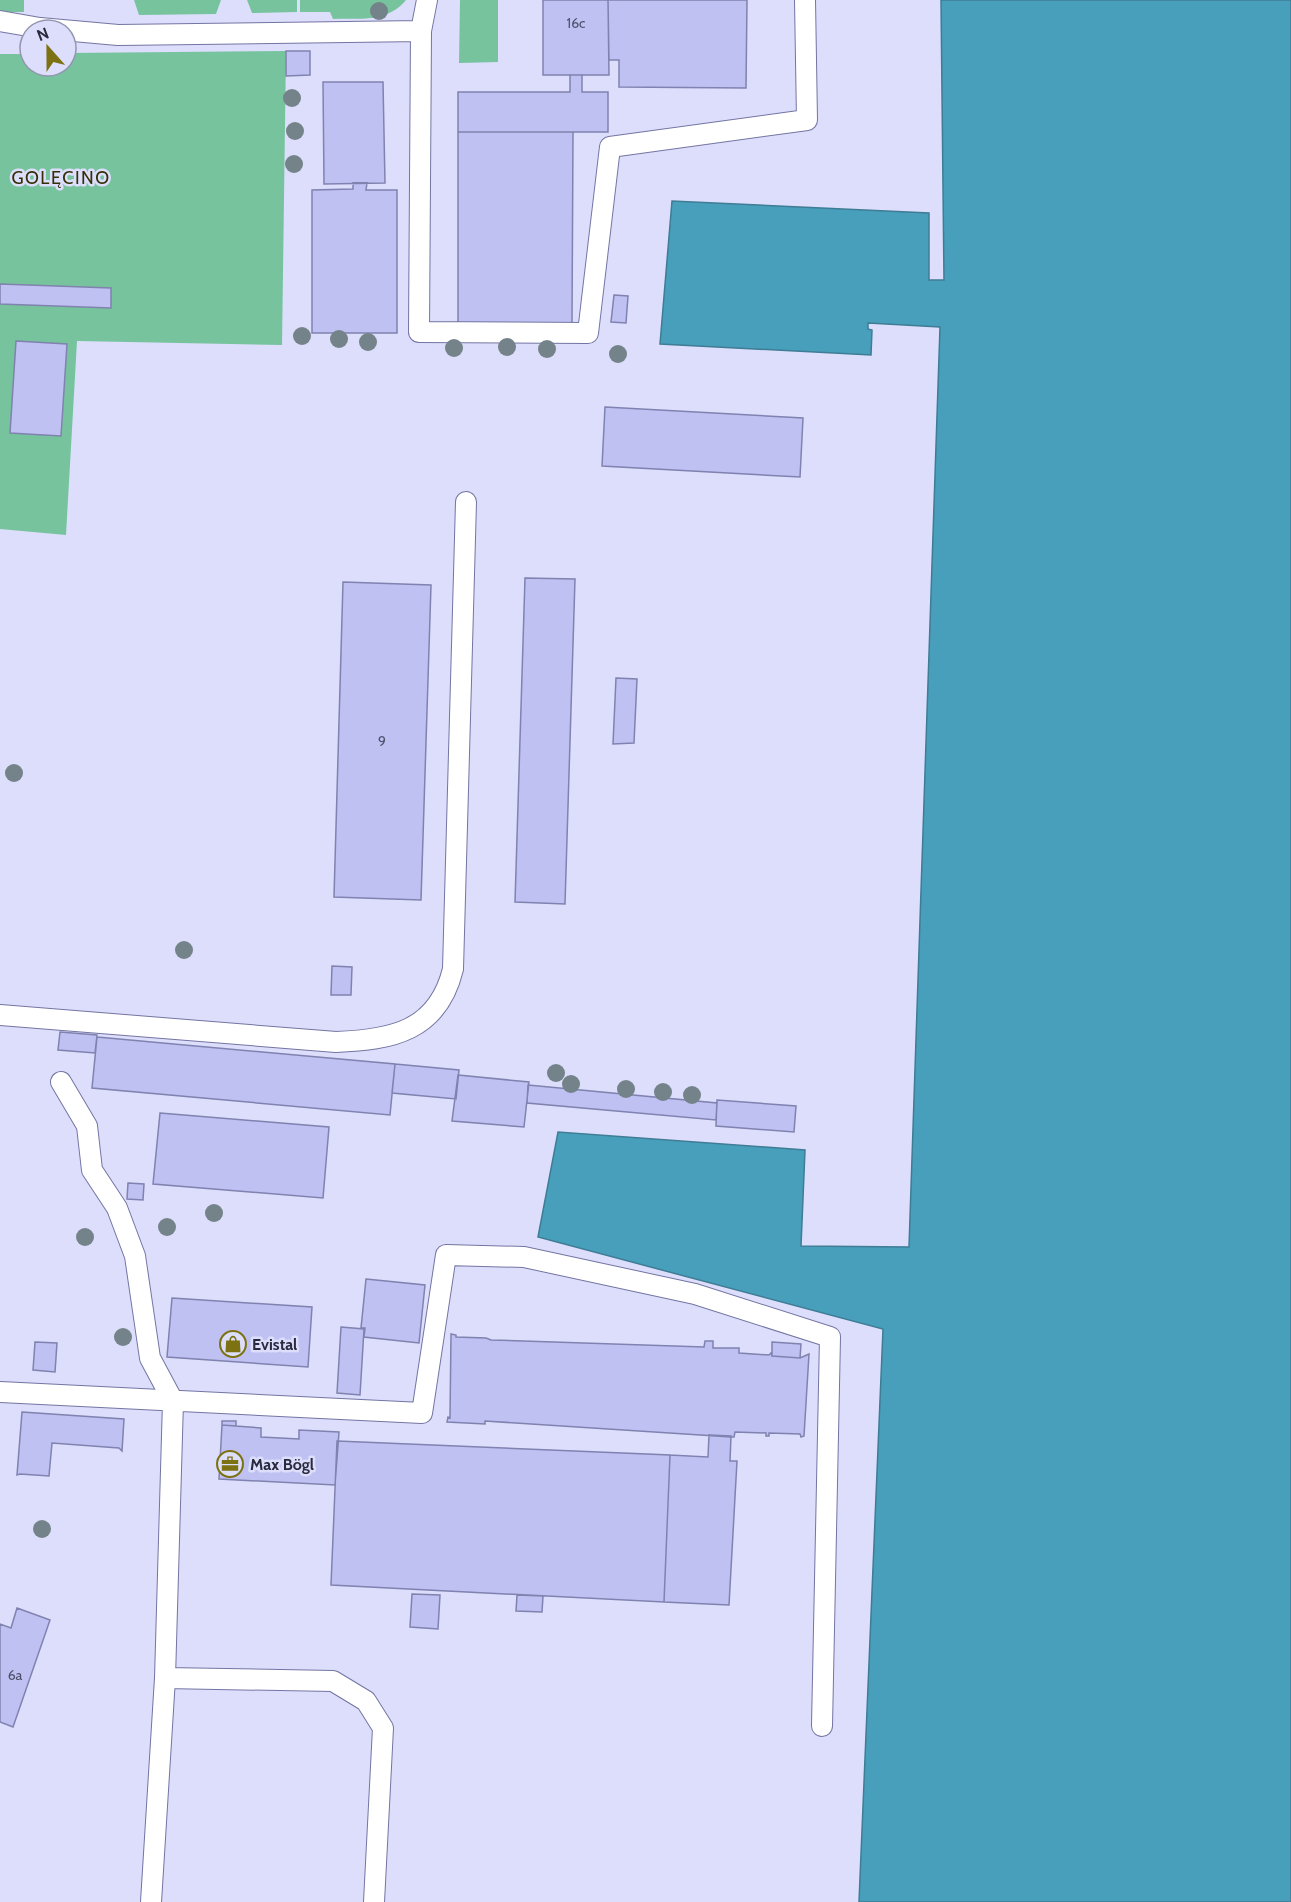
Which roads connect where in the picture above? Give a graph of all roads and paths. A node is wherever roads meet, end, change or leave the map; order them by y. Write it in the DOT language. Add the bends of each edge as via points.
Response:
graph roads {
  1 [pos="427,0"];
  2 [pos="805,0"];
  3 [pos="0,21"];
  4 [pos="421,31"];
  5 [pos="466,502"];
  6 [pos="0,1015"];
  7 [pos="61,1082"];
  8 [pos="0,1392"];
  9 [pos="173,1401"];
  10 [pos="165,1678"];
  11 [pos="822,1726"];
  12 [pos="151,1902"];
  13 [pos="374,1902"];
  1 -- 4 [label="lane"];
  2 -- 4 [label="lane" via="807,120 610,147 588,333 419,332"];
  3 -- 4 [label="lane" via="118,35"];
  5 -- 6 [label="lane" via="453,969 436,1008 399,1032 369,1041 336,1042"];
  7 -- 9 [label="lane" via="87,1126 92,1170 117,1208 135,1256 150,1358"];
  8 -- 9 [label="lane"];
  9 -- 10 [label="lane"];
  9 -- 11 [label="lane" via="422,1413 446,1255 524,1257 695,1294 830,1337"];
  10 -- 12 [label="lane"];
  10 -- 13 [label="lane" via="333,1681 366,1701 383,1728"];
}
